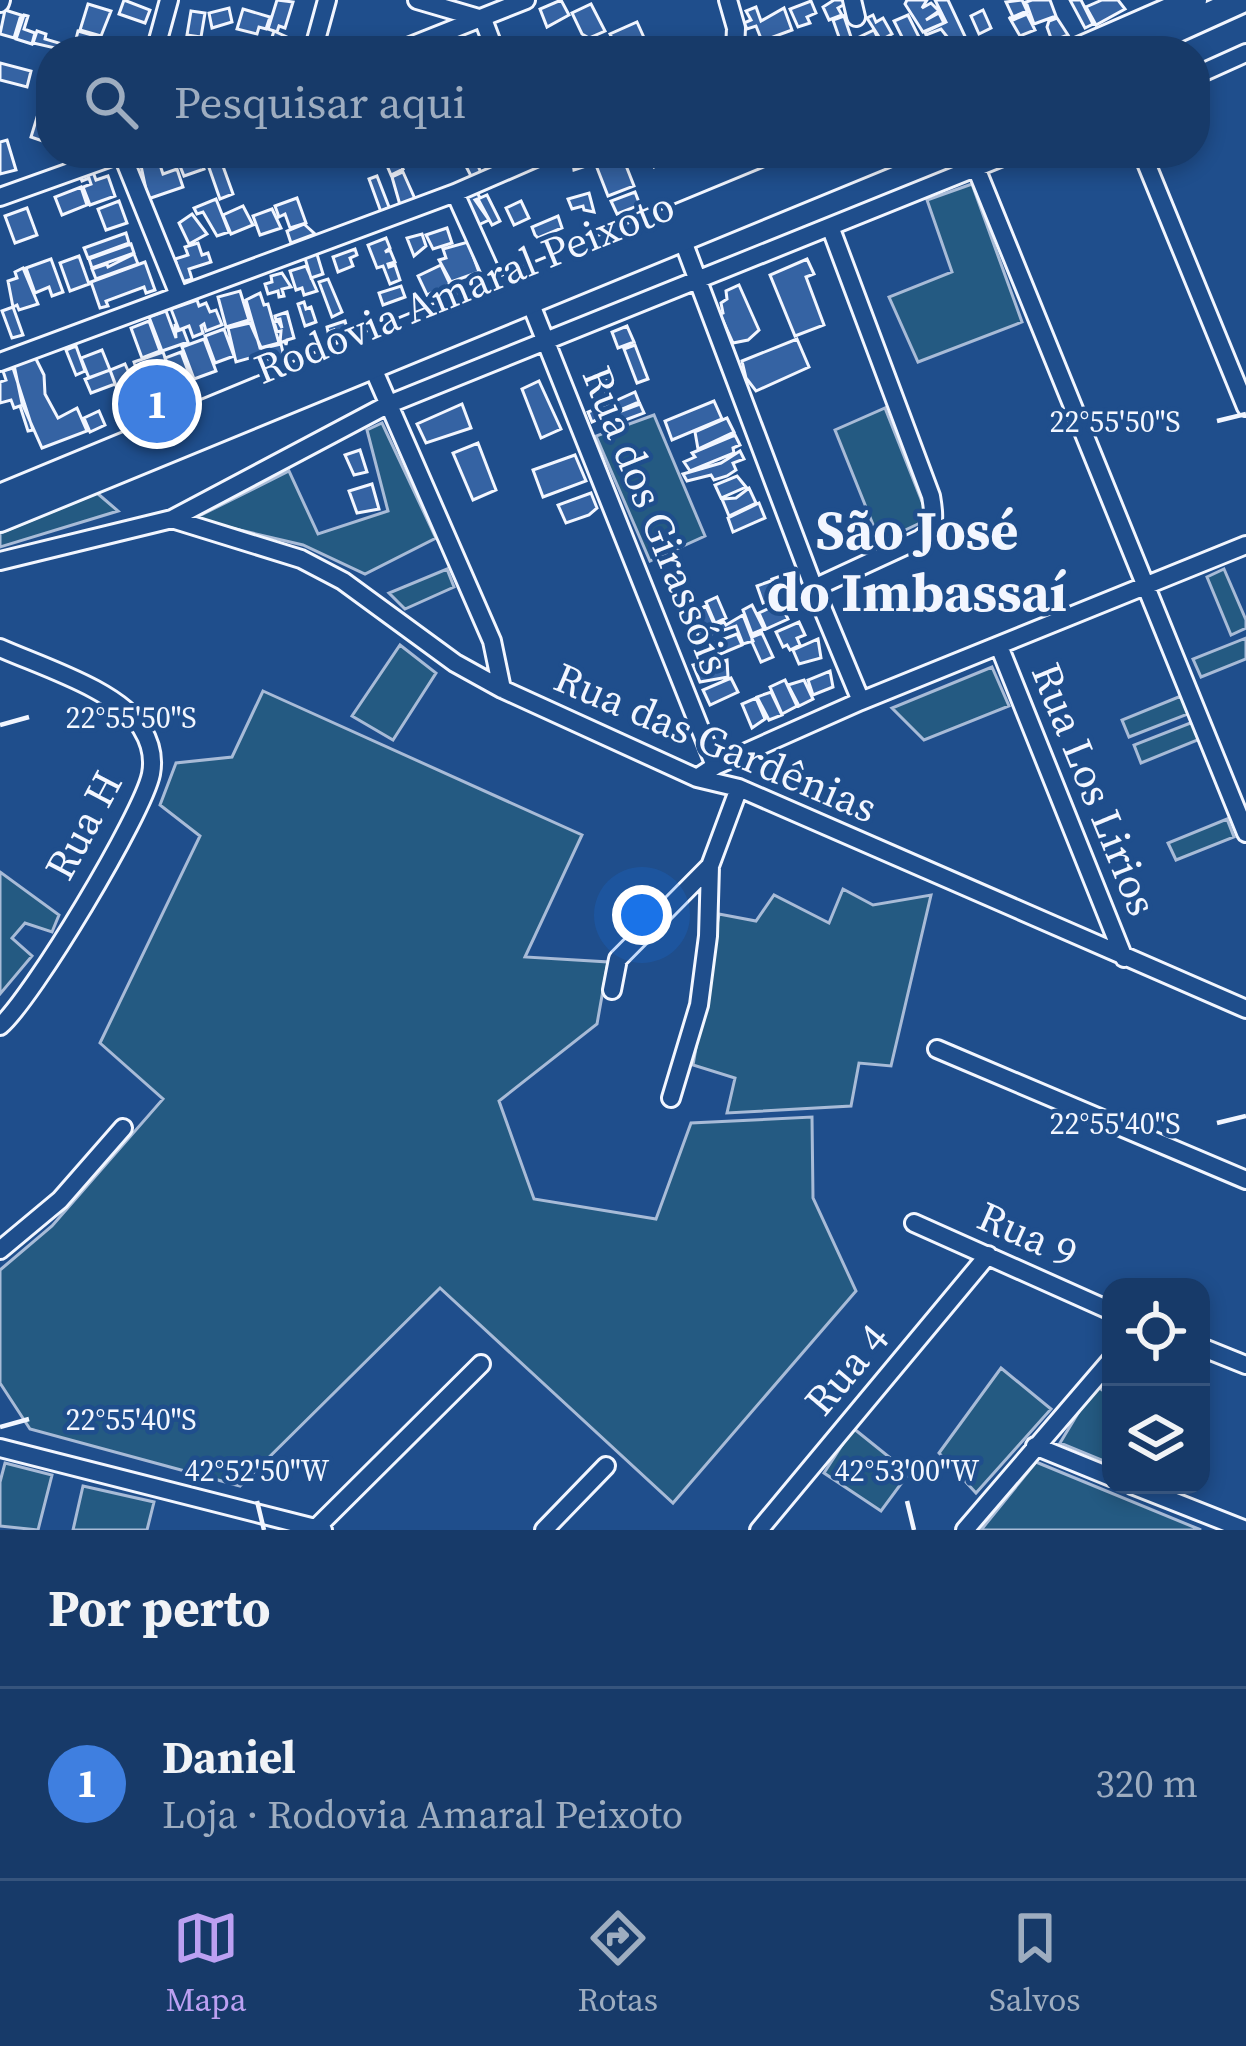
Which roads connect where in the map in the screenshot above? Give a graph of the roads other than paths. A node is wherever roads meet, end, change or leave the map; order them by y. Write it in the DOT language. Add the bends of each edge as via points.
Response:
graph roads {
  1 [pos="169,0"];
  2 [pos="327,0"];
  3 [pos="417,0"];
  4 [pos="488,0"];
  5 [pos="526,0"];
  6 [pos="728,0"];
  7 [pos="1195,0"];
  8 [pos="1239,6"];
  9 [pos="1147,10"];
  10 [pos="483,19"];
  11 [pos="159,36"];
  12 [pos="317,36"];
  13 [pos="438,36"];
  14 [pos="489,36"];
  15 [pos="736,36"];
  16 [pos="1102,36"];
  17 [pos="1166,36"];
  18 [pos="1246,53"];
  19 [pos="1210,69"];
  20 [pos="80,168"];
  21 [pos="128,168"];
  22 [pos="509,168"];
  23 [pos="797,168"];
  24 [pos="855,168"];
  25 [pos="950,168"];
  26 [pos="975,168"];
  27 [pos="1148,168"];
  28 [pos="455,193"];
  29 [pos="0,197"];
  30 [pos="831,229"];
  31 [pos="683,241"];
  32 [pos="698,281"];
  33 [pos="500,293"];
  34 [pos="179,295"];
  35 [pos="530,302"];
  36 [pos="547,343"];
  37 [pos="0,362"];
  38 [pos="372,366"];
  39 [pos="387,405"];
  40 [pos="1246,407"];
  41 [pos="0,497"];
  42 [pos="0,519"];
  43 [pos="172,519"];
  44 [pos="1246,545"];
  45 [pos="0,561"];
  46 [pos="814,587"];
  47 [pos="1144,588"];
  48 [pos="999,646"];
  49 [pos="0,648"];
  50 [pos="502,689"];
  51 [pos="861,700"];
  52 [pos="716,766"];
  53 [pos="697,778"];
  54 [pos="739,788"];
  55 [pos="1246,833"];
  56 [pos="710,866"];
  57 [pos="1124,958"];
  58 [pos="612,991"];
  59 [pos="1246,1009"];
  60 [pos="0,1026"];
  61 [pos="937,1049"];
  62 [pos="671,1098"];
  63 [pos="123,1127"];
  64 [pos="1246,1180"];
  65 [pos="914,1223"];
  66 [pos="0,1250"];
  67 [pos="988,1255"];
  68 [pos="1102,1307"];
  69 [pos="1210,1351"];
  70 [pos="481,1364"];
  71 [pos="1246,1365"];
  72 [pos="1102,1370"];
  73 [pos="1035,1446"];
  74 [pos="0,1448"];
  75 [pos="606,1466"];
  76 [pos="1102,1473"];
  77 [pos="1155,1494"];
  78 [pos="320,1529"];
  79 [pos="544,1530"];
  80 [pos="760,1530"];
  81 [pos="965,1530"];
  82 [pos="1246,1530"];
  1 -- 11 [label="street"];
  2 -- 12 [label="street"];
  3 -- 10 [label="street"];
  4 -- 10 [label="street"];
  5 -- 10 [label="street"];
  6 -- 15 [label="street"];
  7 -- 9 [label="highway"];
  8 -- 17 [label="highway"];
  9 -- 16 [label="highway"];
  10 -- 13 [label="street"];
  10 -- 14 [label="street"];
  18 -- 19 [label="street"];
  20 -- 29 [label="street"];
  21 -- 34 [label="street"];
  22 -- 28 [label="street"];
  23 -- 33 [label="highway, Rodovia Amaral Peixoto"];
  24 -- 31 [label="highway, Rodovia Amaral Peixoto"];
  25 -- 30 [label="street"];
  26 -- 47 [label="street"];
  27 -- 40 [label="street"];
  28 -- 33 [label="street"];
  28 -- 34 [label="street"];
  30 -- 32 [label="street"];
  30 -- 46 [label="street" via="934,519 920,539"];
  31 -- 32 [label="street"];
  31 -- 35 [label="highway, Rodovia Amaral Peixoto"];
  32 -- 36 [label="street"];
  32 -- 46 [label="street"];
  33 -- 41 [label="highway, Rodovia Amaral Peixoto"];
  34 -- 37 [label="street"];
  35 -- 36 [label="street, Rua dos Girassóis"];
  35 -- 38 [label="highway, Rodovia Amaral Peixoto"];
  36 -- 39 [label="street"];
  36 -- 52 [label="street, Rua dos Girassóis"];
  38 -- 39 [label="street"];
  38 -- 42 [label="highway, Rodovia Amaral Peixoto"];
  39 -- 43 [label="street"];
  39 -- 50 [label="street" via="491,641"];
  43 -- 45 [label="street"];
  43 -- 50 [label="street, Rua das Gardênias" via="301,559"];
  44 -- 47 [label="street"];
  46 -- 51 [label="street"];
  47 -- 48 [label="street"];
  47 -- 55 [label="street"];
  48 -- 51 [label="street"];
  48 -- 57 [label="street, Rua Los Lirios"];
  49 -- 60 [label="street, Rua H" via="106,697 133,716 152,754 144,795 35,983"];
  50 -- 53 [label="street, Rua das Gardênias"];
  51 -- 52 [label="street"];
  52 -- 53 [label="street"];
  53 -- 54 [label="street, Rua das Gardênias"];
  54 -- 56 [label="street"];
  54 -- 57 [label="street, Rua das Gardênias"];
  56 -- 58 [label="street" via="618,959"];
  56 -- 62 [label="street" via="699,1005"];
  57 -- 59 [label="street, Rua das Gardênias"];
  61 -- 64 [label="street"];
  63 -- 66 [label="street" via="60,1200"];
  65 -- 67 [label="street, Rua 9"];
  67 -- 68 [label="street, Rua 9"];
  67 -- 80 [label="street, Rua 4"];
  69 -- 71 [label="street"];
  70 -- 78 [label="street"];
  72 -- 73 [label="street"];
  73 -- 76 [label="street"];
  73 -- 81 [label="street"];
  74 -- 78 [label="street"];
  75 -- 79 [label="street"];
  77 -- 82 [label="street"];
}
